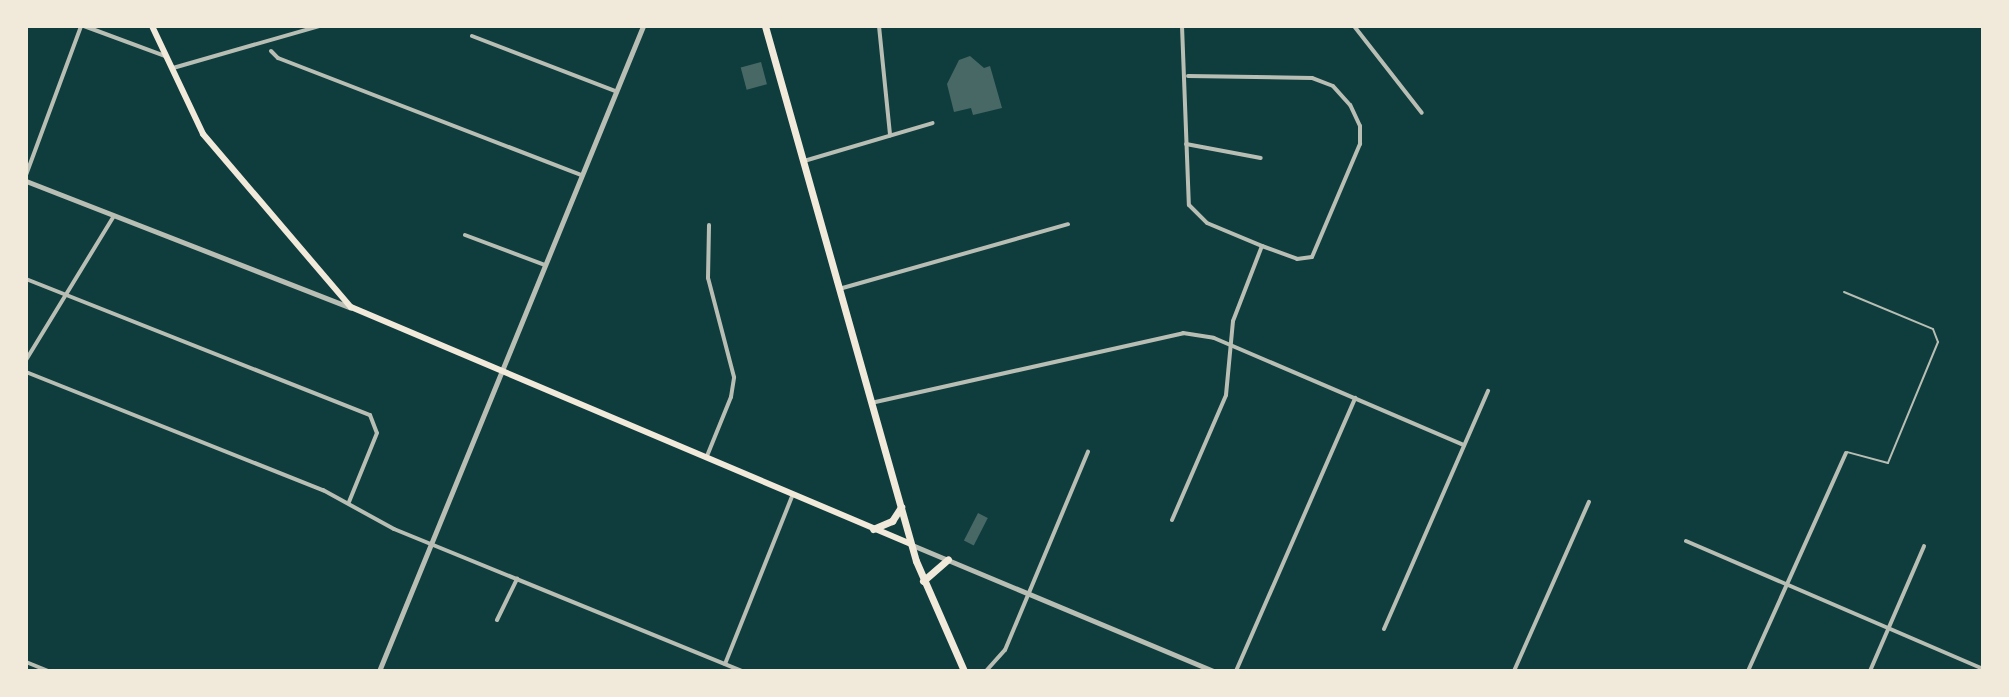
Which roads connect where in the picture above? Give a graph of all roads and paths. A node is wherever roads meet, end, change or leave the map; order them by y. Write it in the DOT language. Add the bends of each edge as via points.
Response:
graph roads {
  1 [pos="83,26"];
  2 [pos="152,26"];
  3 [pos="319,26"];
  4 [pos="643,26"];
  5 [pos="765,26"];
  6 [pos="879,26"];
  7 [pos="1182,26"];
  8 [pos="1354,26"];
  9 [pos="472,36"];
  10 [pos="271,51"];
  11 [pos="165,56"];
  12 [pos="171,68"];
  13 [pos="1188,76"];
  14 [pos="616,92"];
  15 [pos="1422,113"];
  16 [pos="933,123"];
  17 [pos="890,135"];
  18 [pos="1186,144"];
  19 [pos="1261,158"];
  20 [pos="802,161"];
  21 [pos="582,175"];
  22 [pos="26,178"];
  23 [pos="114,216"];
  24 [pos="1068,224"];
  25 [pos="709,225"];
  26 [pos="465,235"];
  27 [pos="1262,246"];
  28 [pos="545,266"];
  29 [pos="26,279"];
  30 [pos="839,289"];
  31 [pos="1844,292"];
  32 [pos="66,295"];
  33 [pos="351,307"];
  34 [pos="1232,346"];
  35 [pos="26,360"];
  36 [pos="502,369"];
  37 [pos="26,372"];
  38 [pos="1488,391"];
  39 [pos="1355,398"];
  40 [pos="871,403"];
  41 [pos="1464,445"];
  42 [pos="1088,452"];
  43 [pos="1846,453"];
  44 [pos="707,456"];
  45 [pos="793,494"];
  46 [pos="349,502"];
  47 [pos="1589,502"];
  48 [pos="901,507"];
  49 [pos="1172,520"];
  50 [pos="873,529"];
  51 [pos="1686,541"];
  52 [pos="431,544"];
  53 [pos="912,545"];
  54 [pos="1924,546"];
  55 [pos="948,559"];
  56 [pos="517,579"];
  57 [pos="923,581"];
  58 [pos="1785,584"];
  59 [pos="1028,593"];
  60 [pos="497,620"];
  61 [pos="1384,629"];
  62 [pos="1889,629"];
  63 [pos="26,662"];
  64 [pos="725,664"];
  65 [pos="1983,669"];
  66 [pos="48,671"];
  67 [pos="379,671"];
  68 [pos="742,671"];
  69 [pos="964,671"];
  70 [pos="986,671"];
  71 [pos="1213,671"];
  72 [pos="1236,671"];
  73 [pos="1514,671"];
  74 [pos="1748,671"];
  75 [pos="1870,671"];
  1 -- 11 [label="street"];
  1 -- 22 [label="street"];
  2 -- 11 [label="main road"];
  3 -- 12 [label="street"];
  4 -- 14 [label="street"];
  5 -- 20 [label="main road"];
  6 -- 17 [label="street"];
  7 -- 13 [label="street"];
  8 -- 15 [label="street"];
  9 -- 14 [label="street"];
  10 -- 21 [label="street"];
  11 -- 12 [label="main road"];
  12 -- 33 [label="main road" via="203,134"];
  13 -- 18 [label="street"];
  13 -- 27 [label="street" via="1319,79 1341,94 1358,118 1360,144 1316,253 1297,259"];
  14 -- 21 [label="street"];
  16 -- 17 [label="street"];
  17 -- 20 [label="street"];
  18 -- 19 [label="street"];
  18 -- 27 [label="street" via="1185,185 1193,212"];
  20 -- 30 [label="main road"];
  21 -- 28 [label="street"];
  22 -- 23 [label="street"];
  23 -- 32 [label="street"];
  23 -- 33 [label="street"];
  24 -- 30 [label="street"];
  25 -- 44 [label="street" via="708,278 734,377"];
  26 -- 28 [label="street"];
  27 -- 34 [label="street" via="1233,321"];
  28 -- 36 [label="street"];
  29 -- 32 [label="street"];
  30 -- 40 [label="main road"];
  31 -- 43 [label="lane" via="1933,329 1938,342 1888,463"];
  32 -- 35 [label="street"];
  32 -- 46 [label="street" via="370,415 377,433"];
  33 -- 36 [label="main road"];
  34 -- 39 [label="street"];
  34 -- 40 [label="street" via="1197,334 1166,333"];
  34 -- 49 [label="street" via="1226,395"];
  36 -- 44 [label="main road"];
  36 -- 52 [label="street"];
  37 -- 46 [label="street"];
  38 -- 41 [label="street"];
  39 -- 41 [label="street"];
  39 -- 72 [label="street"];
  40 -- 48 [label="main road"];
  41 -- 61 [label="street"];
  42 -- 59 [label="street"];
  43 -- 58 [label="street"];
  44 -- 45 [label="main road"];
  45 -- 50 [label="main road"];
  45 -- 64 [label="street"];
  46 -- 52 [label="street"];
  47 -- 73 [label="street"];
  48 -- 50 [label="main road" via="892,521"];
  48 -- 53 [label="main road"];
  50 -- 53 [label="main road"];
  51 -- 58 [label="street"];
  52 -- 56 [label="street"];
  52 -- 67 [label="street"];
  53 -- 55 [label="street"];
  53 -- 57 [label="main road"];
  54 -- 62 [label="street"];
  55 -- 57 [label="main road"];
  55 -- 59 [label="street"];
  56 -- 60 [label="street"];
  56 -- 64 [label="street"];
  57 -- 69 [label="main road"];
  58 -- 62 [label="street"];
  58 -- 74 [label="street"];
  59 -- 70 [label="street" via="1003,655"];
  59 -- 71 [label="street"];
  62 -- 65 [label="street"];
  62 -- 75 [label="street"];
  63 -- 66 [label="street"];
  64 -- 68 [label="street"];
}
